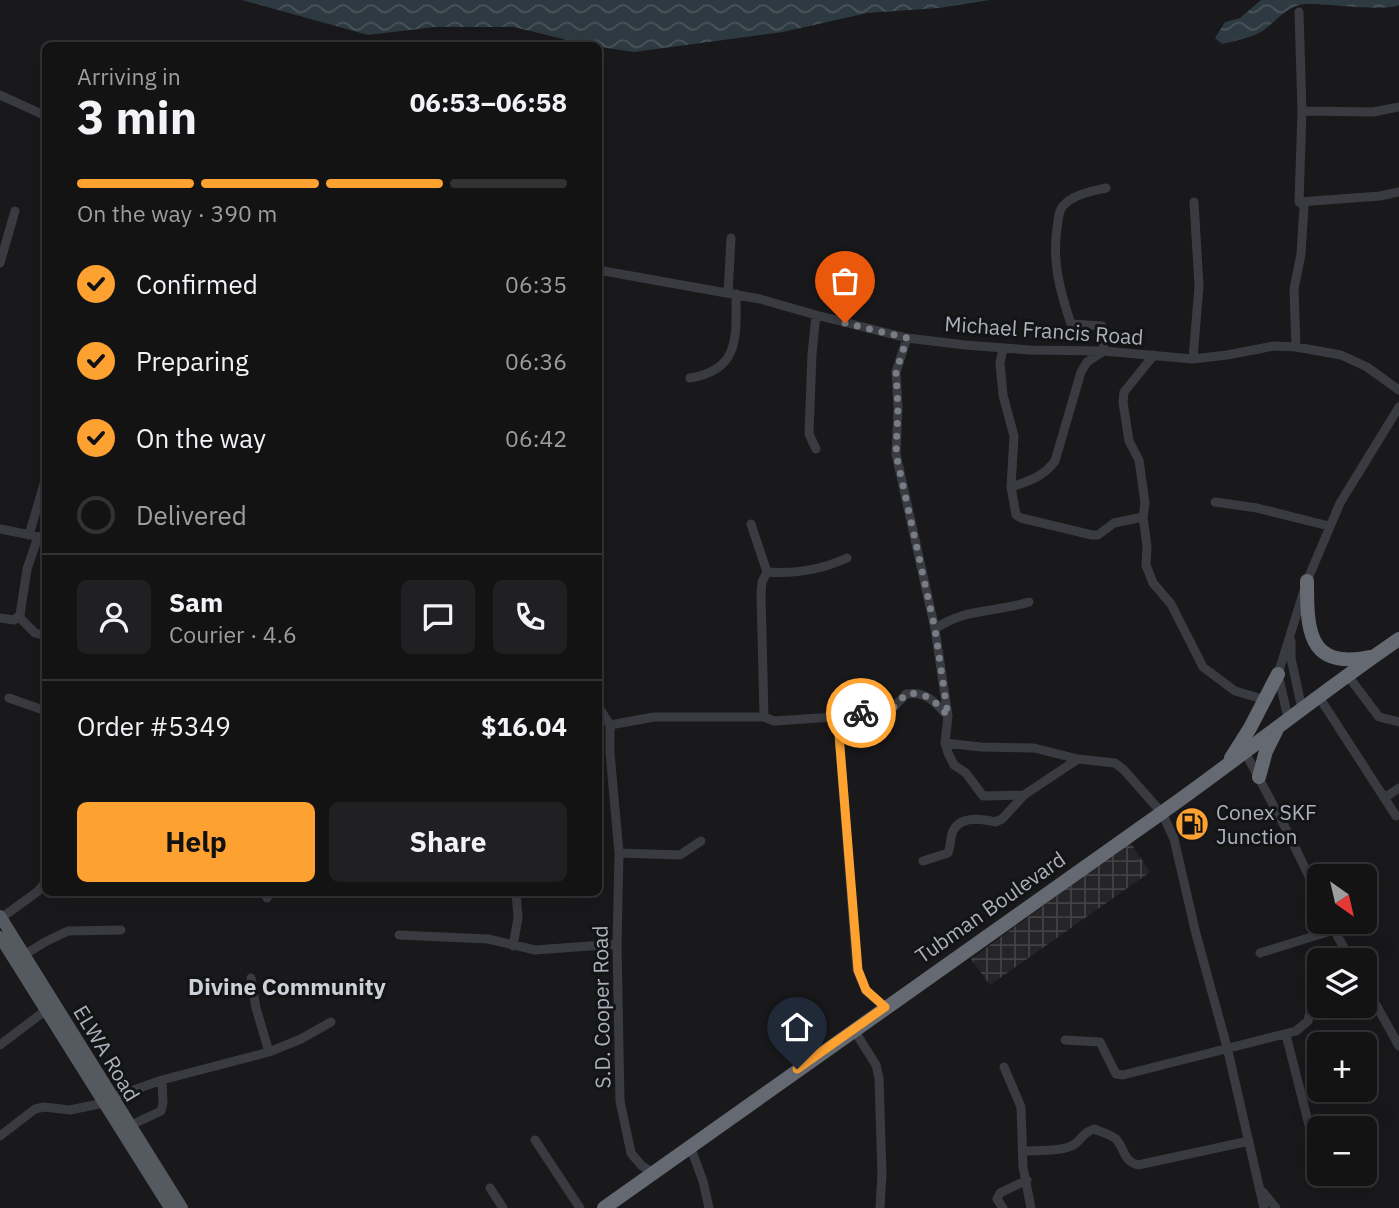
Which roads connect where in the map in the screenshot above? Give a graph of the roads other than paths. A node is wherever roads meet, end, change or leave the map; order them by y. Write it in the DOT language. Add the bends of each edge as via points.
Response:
graph roads {
  1 [pos="1299,12"];
  2 [pos="0,95"];
  3 [pos="1399,107"];
  4 [pos="1302,111"];
  5 [pos="42,114"];
  6 [pos="1107,188"];
  7 [pos="1399,192"];
  8 [pos="1194,202"];
  9 [pos="1300,202"];
  10 [pos="15,211"];
  11 [pos="731,239"];
  12 [pos="0,264"];
  13 [pos="602,272"];
  14 [pos="732,293"];
  15 [pos="816,315"];
  16 [pos="907,338"];
  17 [pos="1296,347"];
  18 [pos="1003,348"];
  19 [pos="1104,351"];
  20 [pos="1154,355"];
  21 [pos="1193,359"];
  22 [pos="690,377"];
  23 [pos="1399,390"];
  24 [pos="1399,408"];
  25 [pos="816,449"];
  26 [pos="1011,487"];
  27 [pos="1214,502"];
  28 [pos="42,503"];
  29 [pos="1143,517"];
  30 [pos="751,524"];
  31 [pos="1329,526"];
  32 [pos="0,529"];
  33 [pos="37,536"];
  34 [pos="847,558"];
  35 [pos="768,572"];
  36 [pos="1307,581"];
  37 [pos="1029,602"];
  38 [pos="19,617"];
  39 [pos="0,618"];
  40 [pos="935,629"];
  41 [pos="1292,629"];
  42 [pos="42,635"];
  43 [pos="1399,639"];
  44 [pos="1375,656"];
  45 [pos="1278,674"];
  46 [pos="1348,676"];
  47 [pos="1319,697"];
  48 [pos="9,698"];
  49 [pos="1266,700"];
  50 [pos="1302,709"];
  51 [pos="42,710"];
  52 [pos="602,712"];
  53 [pos="948,716"];
  54 [pos="764,717"];
  55 [pos="838,722"];
  56 [pos="1283,722"];
  57 [pos="1399,722"];
  58 [pos="610,725"];
  59 [pos="945,743"];
  60 [pos="1245,752"];
  61 [pos="1078,759"];
  62 [pos="1226,766"];
  63 [pos="1259,777"];
  64 [pos="1399,788"];
  65 [pos="1024,795"];
  66 [pos="1384,798"];
  67 [pos="1162,813"];
  68 [pos="1396,816"];
  69 [pos="701,841"];
  70 [pos="619,853"];
  71 [pos="923,861"];
  72 [pos="1307,873"];
  73 [pos="42,887"];
  74 [pos="516,896"];
  75 [pos="1,917"];
  76 [pos="121,930"];
  77 [pos="1310,934"];
  78 [pos="399,935"];
  79 [pos="0,937"];
  80 [pos="617,944"];
  81 [pos="513,946"];
  82 [pos="1259,953"];
  83 [pos="24,956"];
  84 [pos="251,978"];
  85 [pos="885,1007"];
  86 [pos="1377,1007"];
  87 [pos="46,1010"];
  88 [pos="1309,1018"];
  89 [pos="331,1022"];
  90 [pos="854,1030"];
  91 [pos="1286,1035"];
  92 [pos="1065,1040"];
  93 [pos="0,1045"];
  94 [pos="1399,1046"];
  95 [pos="1227,1047"];
  96 [pos="269,1052"];
  97 [pos="1004,1066"];
  98 [pos="162,1080"];
  99 [pos="108,1100"];
  100 [pos="1307,1117"];
  101 [pos="129,1126"];
  102 [pos="0,1136"];
  103 [pos="536,1140"];
  104 [pos="1249,1141"];
  105 [pos="690,1146"];
  106 [pos="1024,1151"];
  107 [pos="653,1173"];
  108 [pos="1027,1181"];
  109 [pos="490,1188"];
  110 [pos="1260,1188"];
  111 [pos="170,1208"];
  112 [pos="182,1208"];
  113 [pos="503,1208"];
  114 [pos="580,1208"];
  115 [pos="604,1208"];
  116 [pos="709,1208"];
  117 [pos="880,1208"];
  118 [pos="1003,1208"];
  119 [pos="1031,1208"];
  120 [pos="1265,1208"];
  121 [pos="1276,1208"];
  1 -- 4 [label="street"];
  2 -- 5 [label="street"];
  3 -- 4 [label="street" via="1373,112"];
  4 -- 9 [label="street"];
  6 -- 19 [label="street" via="1063,206 1054,251 1070,324 1102,326"];
  7 -- 9 [label="street"];
  8 -- 21 [label="street" via="1199,286"];
  9 -- 17 [label="street" via="1304,206 1294,289"];
  10 -- 12 [label="street"];
  11 -- 14 [label="street"];
  13 -- 14 [label="street, Michael Francis Road"];
  14 -- 15 [label="street, Michael Francis Road"];
  14 -- 22 [label="street" via="736,343 709,375"];
  15 -- 16 [label="street, Michael Francis Road"];
  15 -- 25 [label="street" via="810,434"];
  16 -- 18 [label="street, Michael Francis Road"];
  16 -- 40 [label="street" via="896,372 896,454"];
  17 -- 21 [label="street, Michael Francis Road" via="1274,346"];
  17 -- 23 [label="street, Michael Francis Road" via="1341,355"];
  18 -- 19 [label="street, Michael Francis Road"];
  18 -- 26 [label="street" via="1003,395 1014,436"];
  19 -- 20 [label="street, Michael Francis Road"];
  19 -- 26 [label="street" via="1081,372 1055,461 1047,472"];
  20 -- 21 [label="street, Michael Francis Road"];
  20 -- 29 [label="street" via="1124,392 1123,401 1129,441 1139,460"];
  24 -- 31 [label="street"];
  26 -- 29 [label="street" via="1013,508 1021,518 1092,535 1114,523"];
  27 -- 31 [label="street"];
  28 -- 33 [label="street"];
  29 -- 49 [label="street" via="1146,565 1203,667 1236,691"];
  30 -- 35 [label="street"];
  31 -- 36 [label="street"];
  32 -- 33 [label="street"];
  33 -- 38 [label="street"];
  34 -- 35 [label="street" via="803,570"];
  35 -- 54 [label="street" via="761,594"];
  36 -- 41 [label="street"];
  36 -- 44 [label="highway" via="1307,624 1325,654 1355,660"];
  37 -- 40 [label="street" via="957,615"];
  38 -- 39 [label="street"];
  38 -- 42 [label="street"];
  40 -- 53 [label="street"];
  41 -- 45 [label="street"];
  41 -- 50 [label="street" via="1291,658"];
  43 -- 44 [label="highway, Tubman Boulevard"];
  44 -- 46 [label="highway, Tubman Boulevard"];
  45 -- 49 [label="highway"];
  45 -- 56 [label="street"];
  46 -- 47 [label="highway, Tubman Boulevard"];
  46 -- 57 [label="street" via="1379,717"];
  47 -- 50 [label="highway, Tubman Boulevard"];
  47 -- 66 [label="street"];
  48 -- 51 [label="street"];
  49 -- 62 [label="highway"];
  50 -- 56 [label="highway, Tubman Boulevard"];
  52 -- 58 [label="street"];
  53 -- 55 [label="street" via="918,692 906,694 893,708"];
  53 -- 59 [label="street"];
  54 -- 55 [label="street" via="774,721 834,717"];
  54 -- 58 [label="street" via="654,718"];
  55 -- 85 [label="street" via="858,970 866,990"];
  56 -- 60 [label="highway, Tubman Boulevard"];
  56 -- 63 [label="highway" via="1266,751"];
  58 -- 70 [label="street, S.D. Cooper Road"];
  59 -- 61 [label="street" via="1034,748"];
  59 -- 65 [label="street" via="954,765 983,796"];
  60 -- 62 [label="highway, Tubman Boulevard"];
  60 -- 63 [label="street"];
  61 -- 65 [label="street"];
  61 -- 67 [label="street" via="1115,763"];
  62 -- 67 [label="highway, Tubman Boulevard"];
  63 -- 72 [label="street"];
  64 -- 66 [label="street"];
  65 -- 71 [label="street" via="1002,820 980,818 962,823 953,831 947,853"];
  66 -- 68 [label="street"];
  67 -- 85 [label="highway, Tubman Boulevard"];
  67 -- 95 [label="street" via="1174,839"];
  69 -- 70 [label="street" via="680,855"];
  70 -- 80 [label="street, S.D. Cooper Road"];
  73 -- 75 [label="street"];
  74 -- 81 [label="street"];
  75 -- 83 [label="main road, ELWA Road"];
  76 -- 83 [label="street" via="68,931"];
  77 -- 82 [label="street"];
  78 -- 81 [label="street" via="488,939"];
  79 -- 87 [label="main road, ELWA Road"];
  80 -- 81 [label="street" via="535,950"];
  80 -- 107 [label="street, S.D. Cooper Road" via="620,1101 631,1153"];
  83 -- 99 [label="main road, ELWA Road"];
  84 -- 96 [label="street"];
  85 -- 90 [label="highway, Tubman Boulevard"];
  86 -- 94 [label="street"];
  87 -- 93 [label="street"];
  87 -- 99 [label="main road, ELWA Road"];
  88 -- 91 [label="street" via="1302,1028"];
  89 -- 96 [label="street"];
  90 -- 105 [label="highway, Tubman Boulevard"];
  90 -- 117 [label="street" via="879,1078"];
  91 -- 95 [label="street"];
  91 -- 100 [label="street"];
  92 -- 95 [label="street" via="1100,1042 1112,1070 1123,1075"];
  95 -- 104 [label="street"];
  96 -- 98 [label="street"];
  97 -- 106 [label="street" via="1021,1107"];
  98 -- 99 [label="street"];
  98 -- 101 [label="street" via="161,1111"];
  99 -- 101 [label="main road, ELWA Road"];
  99 -- 102 [label="street" via="70,1110 35,1109"];
  99 -- 111 [label="main road, ELWA Road"];
  101 -- 112 [label="main road, ELWA Road"];
  103 -- 114 [label="street"];
  104 -- 106 [label="street" via="1138,1165 1126,1159 1112,1136 1094,1129 1069,1147"];
  104 -- 110 [label="street"];
  105 -- 107 [label="highway, Tubman Boulevard"];
  105 -- 116 [label="street"];
  106 -- 108 [label="street"];
  107 -- 115 [label="highway, Tubman Boulevard"];
  108 -- 118 [label="street" via="1000,1193 997,1199"];
  108 -- 119 [label="street"];
  109 -- 113 [label="street"];
  110 -- 120 [label="street"];
  110 -- 121 [label="street"];
}
